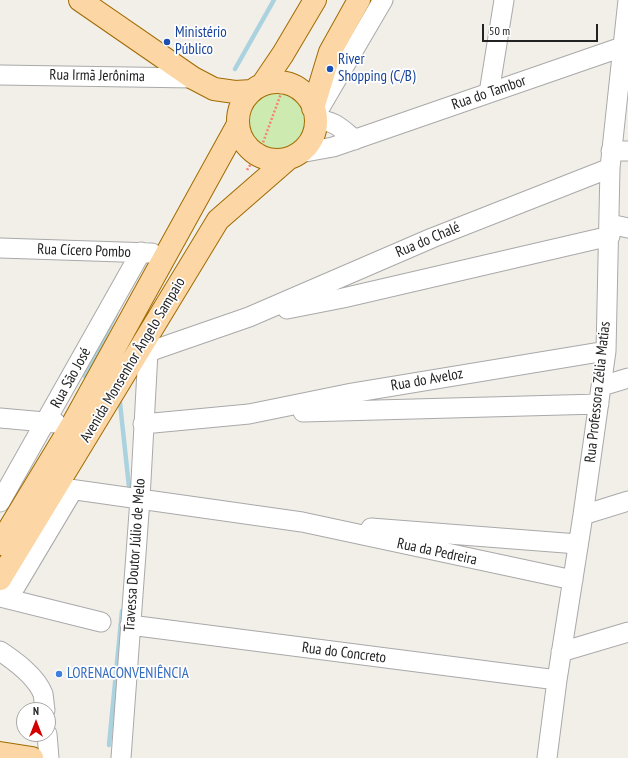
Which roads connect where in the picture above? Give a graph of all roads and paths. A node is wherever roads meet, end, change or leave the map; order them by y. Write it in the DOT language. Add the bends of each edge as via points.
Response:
graph roads {
  1 [pos="80,0"];
  2 [pos="316,0"];
  3 [pos="359,0"];
  4 [pos="383,0"];
  5 [pos="504,0"];
  6 [pos="628,0"];
  7 [pos="622,47"];
  8 [pos="0,75"];
  9 [pos="623,76"];
  10 [pos="193,78"];
  11 [pos="286,84"];
  12 [pos="257,88"];
  13 [pos="489,93"];
  14 [pos="315,115"];
  15 [pos="238,126"];
  16 [pos="355,140"];
  17 [pos="257,155"];
  18 [pos="294,156"];
  19 [pos="616,157"];
  20 [pos="259,184"];
  21 [pos="628,228"];
  22 [pos="610,230"];
  23 [pos="0,248"];
  24 [pos="141,252"];
  25 [pos="168,255"];
  26 [pos="249,317"];
  27 [pos="606,351"];
  28 [pos="143,353"];
  29 [pos="628,378"];
  30 [pos="392,386"];
  31 [pos="601,395"];
  32 [pos="394,410"];
  33 [pos="250,414"];
  34 [pos="0,418"];
  35 [pos="46,422"];
  36 [pos="143,424"];
  37 [pos="72,425"];
  38 [pos="64,488"];
  39 [pos="140,499"];
  40 [pos="628,501"];
  41 [pos="0,502"];
  42 [pos="583,515"];
  43 [pos="302,522"];
  44 [pos="479,536"];
  45 [pos="0,544"];
  46 [pos="578,544"];
  47 [pos="475,560"];
  48 [pos="0,579"];
  49 [pos="573,580"];
  50 [pos="4,598"];
  51 [pos="101,622"];
  52 [pos="130,625"];
  53 [pos="628,632"];
  54 [pos="0,651"];
  55 [pos="561,652"];
  56 [pos="557,680"];
  57 [pos="44,702"];
  58 [pos="48,742"];
  59 [pos="0,753"];
  60 [pos="32,758"];
  61 [pos="50,758"];
  62 [pos="121,758"];
  63 [pos="547,758"];
  1 -- 10 [label="main road"];
  2 -- 12 [label="main road" via="283,54"];
  3 -- 14 [label="main road" via="330,52"];
  4 -- 14 [label="street"];
  5 -- 13 [label="street"];
  6 -- 7 [label="street, Rua Professora Zélia Matias"];
  7 -- 9 [label="street, Rua Professora Zélia Matias"];
  7 -- 13 [label="street, Rua do Tambor"];
  8 -- 10 [label="street, Rua Irmã Jerônima"];
  9 -- 19 [label="street, Rua Professora Zélia Matias"];
  10 -- 12 [label="main road" via="214,89 235,92"];
  11 -- 12 [label="main road" via="274,82"];
  11 -- 14 [label="main road" via="298,89 307,97"];
  11 -- 17 [label="path" via="278,98"];
  12 -- 15 [label="main road" via="243,101 238,113"];
  13 -- 16 [label="street, Rua do Tambor"];
  14 -- 16 [label="street" via="334,123"];
  14 -- 18 [label="main road, Avenida Monsenhor Ângelo Sampaio" via="314,133 309,144"];
  15 -- 17 [label="main road" via="247,148"];
  15 -- 25 [label="main road, Avenida Monsenhor Ângelo Sampaio"];
  16 -- 18 [label="street, Rua do Tambor"];
  17 -- 18 [label="main road" via="272,160"];
  17 -- 20 [label="path" via="246,169"];
  18 -- 20 [label="main road, Avenida Monsenhor Ângelo Sampaio"];
  19 -- 22 [label="street, Rua Professora Zélia Matias"];
  19 -- 26 [label="street, Rua do Chalé"];
  20 -- 28 [label="main road, Avenida Monsenhor Ângelo Sampaio" via="218,220"];
  21 -- 22 [label="street"];
  22 -- 26 [label="street, Rua do Chalé" via="343,298"];
  22 -- 27 [label="street, Rua Professora Zélia Matias"];
  23 -- 24 [label="street, Rua Cícero Pombo"];
  24 -- 25 [label="street, Rua Cícero Pombo"];
  24 -- 35 [label="street, Rua São José"];
  25 -- 37 [label="main road, Avenida Monsenhor Ângelo Sampaio"];
  26 -- 28 [label="street, Rua do Chalé"];
  27 -- 30 [label="street, Rua do Aveloz"];
  27 -- 31 [label="street, Rua Professora Zélia Matias"];
  28 -- 36 [label="street, Travessa Doutor Júlio de Melo"];
  28 -- 38 [label="main road, Avenida Monsenhor Ângelo Sampaio"];
  29 -- 31 [label="street, Rua do Aveloz"];
  30 -- 32 [label="street"];
  30 -- 33 [label="street, Rua do Aveloz"];
  31 -- 32 [label="street, Rua do Aveloz"];
  31 -- 42 [label="street, Rua Professora Zélia Matias"];
  32 -- 33 [label="street, Rua do Aveloz"];
  33 -- 36 [label="street, Rua do Aveloz"];
  34 -- 35 [label="street"];
  35 -- 37 [label="street"];
  35 -- 41 [label="street, Rua São José"];
  36 -- 39 [label="street, Travessa Doutor Júlio de Melo"];
  37 -- 45 [label="main road, Avenida Monsenhor Ângelo Sampaio"];
  38 -- 39 [label="street, Rua da Pedreira"];
  38 -- 48 [label="main road, Avenida Monsenhor Ângelo Sampaio"];
  38 -- 50 [label="street"];
  39 -- 43 [label="street, Rua da Pedreira"];
  39 -- 52 [label="street, Travessa Doutor Júlio de Melo"];
  40 -- 42 [label="street"];
  42 -- 46 [label="street, Rua Professora Zélia Matias"];
  43 -- 44 [label="street, Rua da Pedreira"];
  43 -- 47 [label="street, Rua da Pedreira"];
  44 -- 46 [label="street, Rua da Pedreira"];
  44 -- 47 [label="street"];
  46 -- 49 [label="street, Rua Professora Zélia Matias"];
  47 -- 49 [label="street, Rua da Pedreira"];
  49 -- 55 [label="street, Rua Professora Zélia Matias"];
  50 -- 51 [label="street"];
  52 -- 56 [label="street, Rua do Concreto"];
  52 -- 62 [label="street, Travessa Doutor Júlio de Melo"];
  53 -- 55 [label="street"];
  54 -- 57 [label="street" via="14,660 35,682 43,695"];
  55 -- 56 [label="street, Rua Professora Zélia Matias"];
  56 -- 63 [label="street, Rua Professora Zélia Matias"];
  58 -- 61 [label="street"];
  59 -- 60 [label="main road"];
}
